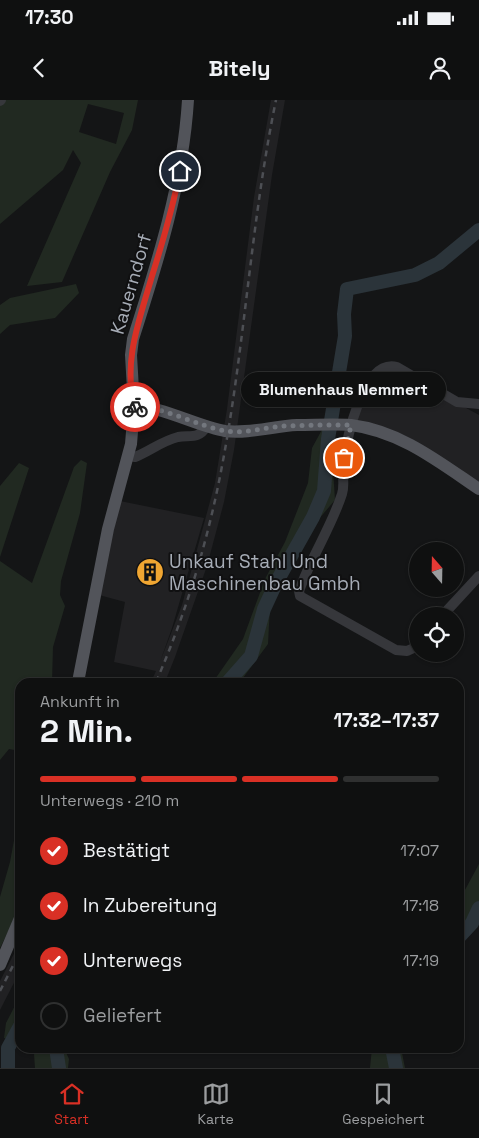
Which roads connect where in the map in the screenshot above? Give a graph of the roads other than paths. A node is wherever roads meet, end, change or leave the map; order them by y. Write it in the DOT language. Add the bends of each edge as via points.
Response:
graph roads {
  1 [pos="188,101"];
  2 [pos="479,404"];
  3 [pos="134,407"];
  4 [pos="346,425"];
  5 [pos="206,427"];
  6 [pos="129,456"];
  7 [pos="479,489"];
  8 [pos="479,576"];
  9 [pos="450,607"];
  10 [pos="409,650"];
  11 [pos="79,678"];
  12 [pos="15,930"];
  13 [pos="0,965"];
  1 -- 3 [label="main road, Kauerndorf" via="176,192 133,339"];
  2 -- 4 [label="street" via="457,402 390,365 382,367 373,376"];
  3 -- 5 [label="main road" via="147,407"];
  3 -- 6 [label="main road, Kauerndorf"];
  4 -- 5 [label="main road" via="232,432"];
  4 -- 7 [label="main road" via="382,432 405,442"];
  4 -- 10 [label="street" via="343,491 324,538 310,562 300,596 396,650"];
  5 -- 6 [label="street" via="202,434 177,437 161,442 140,456"];
  6 -- 11 [label="main road, Kauerndorf" via="104,546"];
  8 -- 9 [label="street"];
  12 -- 13 [label="main road"];
}
